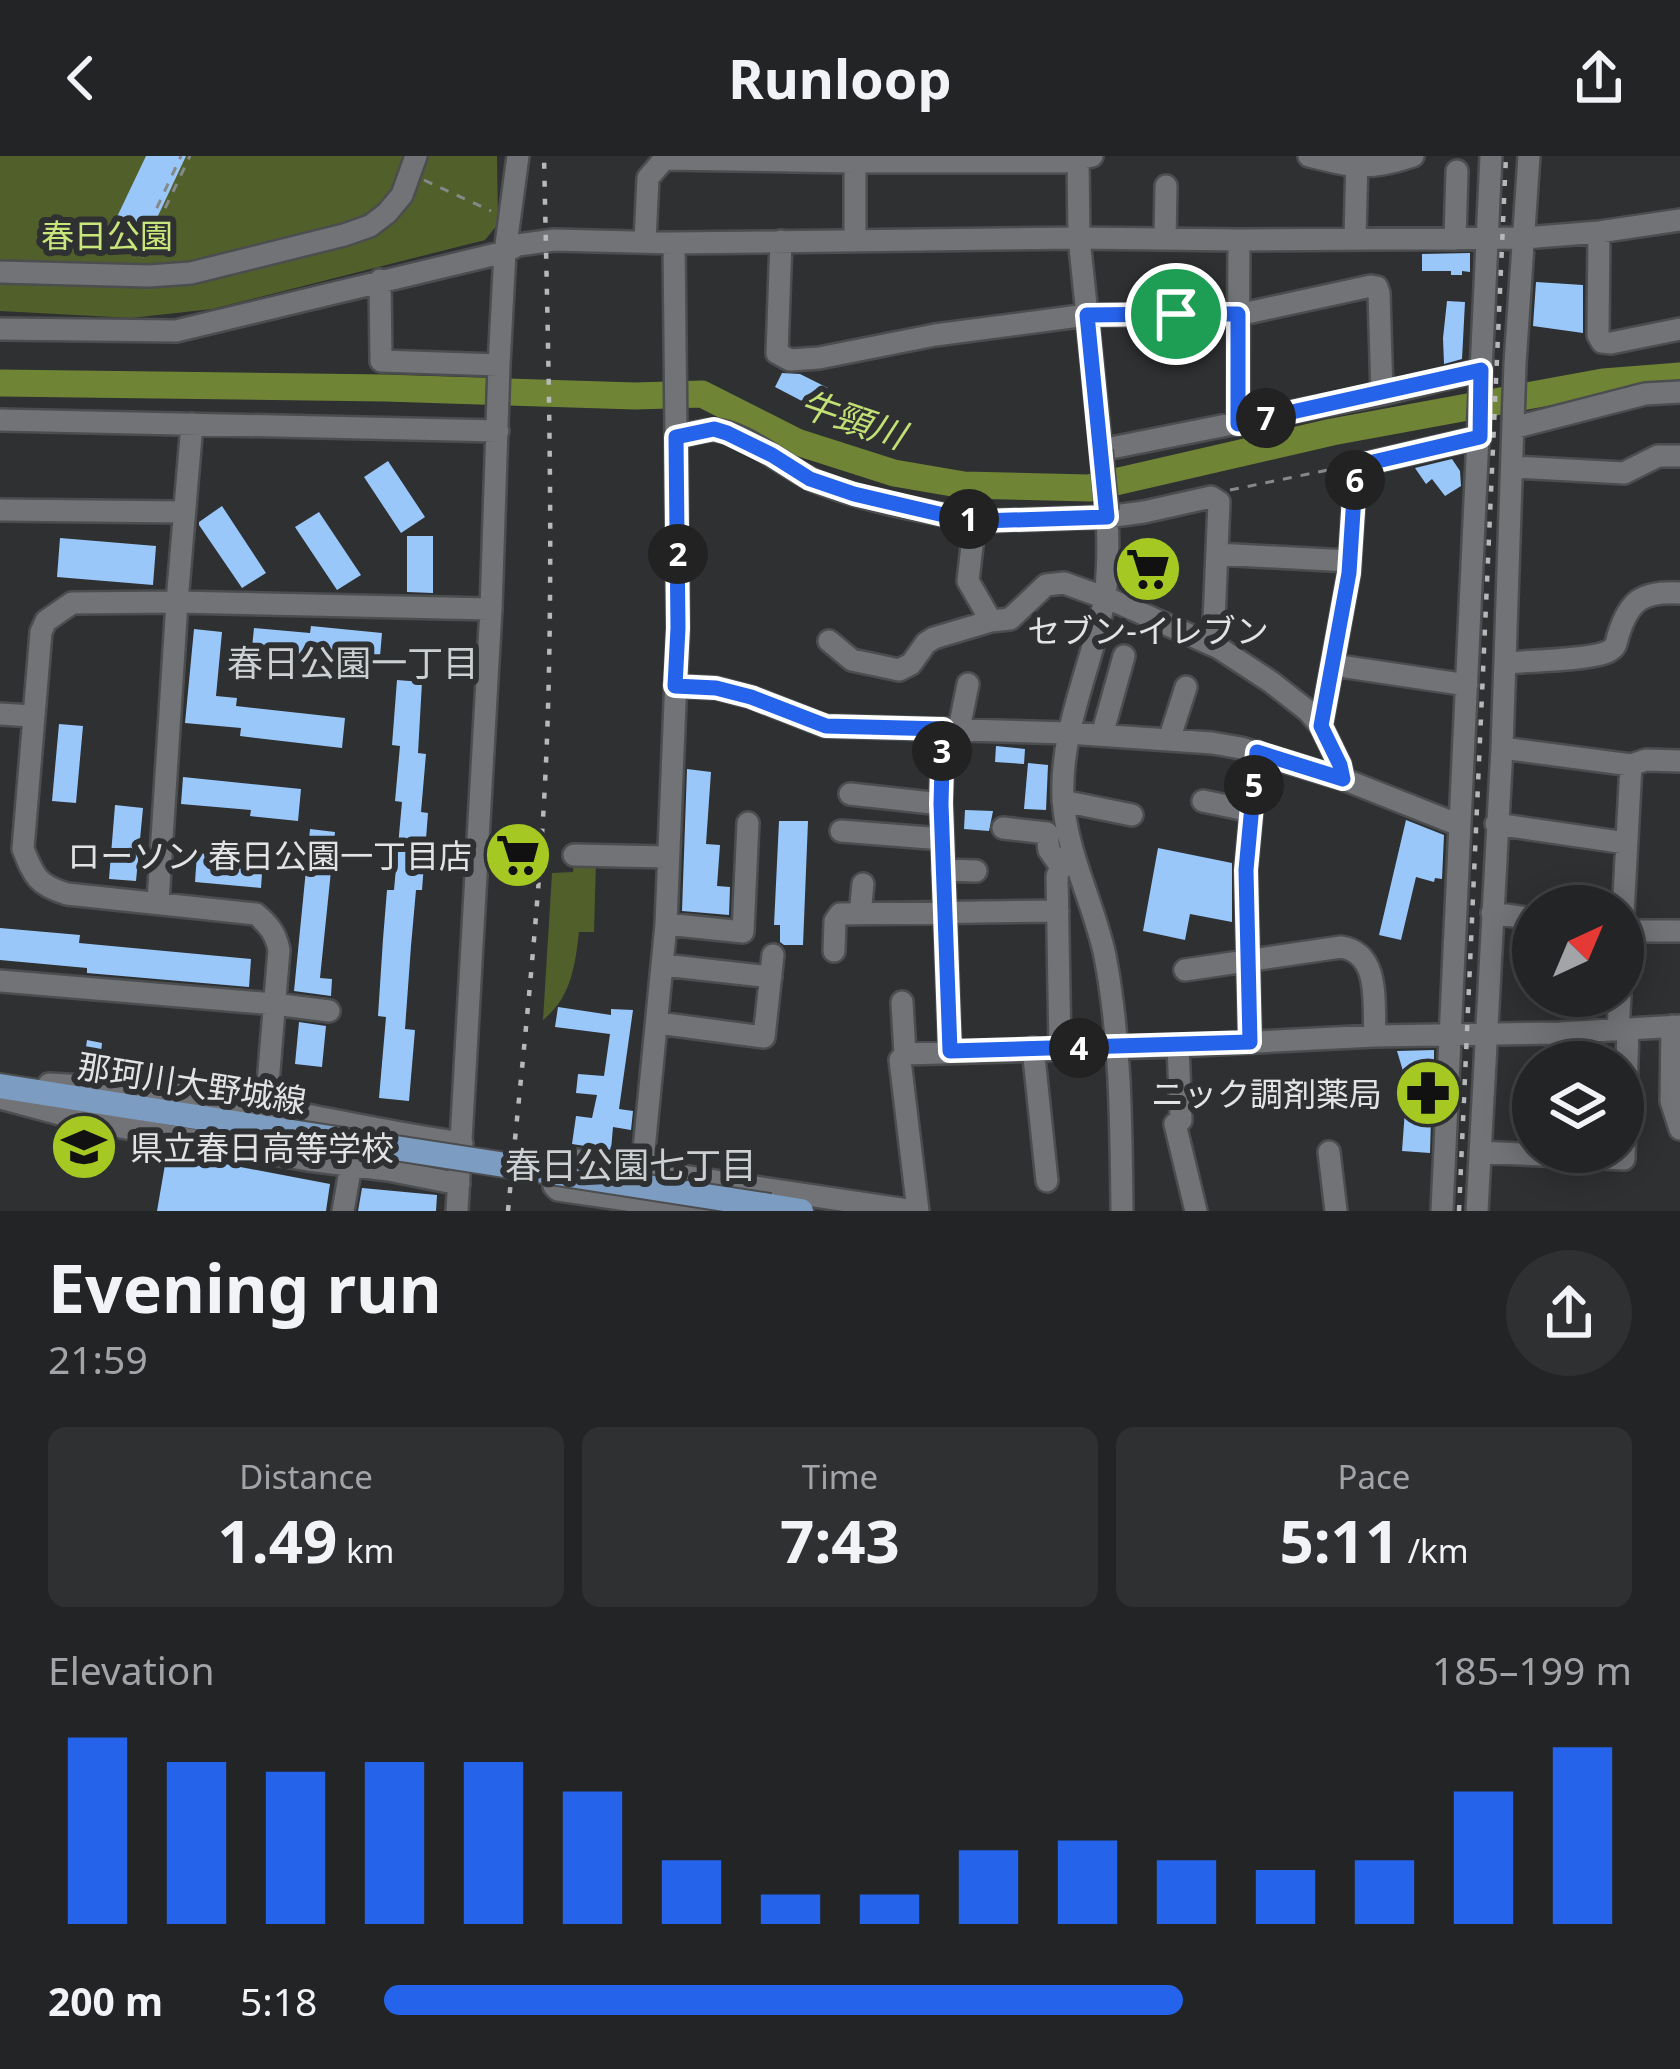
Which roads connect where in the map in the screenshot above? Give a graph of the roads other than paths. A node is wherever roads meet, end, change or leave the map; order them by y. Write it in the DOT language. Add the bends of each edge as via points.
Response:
graph roads {
  1 [pos="518,156"];
  2 [pos="1310,156"];
  3 [pos="1413,156"];
  4 [pos="1492,156"];
  5 [pos="1528,156"];
  6 [pos="666,157"];
  7 [pos="1083,157"];
  8 [pos="855,159"];
  9 [pos="1357,162"];
  10 [pos="413,165"];
  11 [pos="645,167"];
  12 [pos="1456,171"];
  13 [pos="1166,186"];
  14 [pos="1680,220"];
  15 [pos="1599,232"];
  16 [pos="1079,238"];
  17 [pos="1355,238"];
  18 [pos="1487,238"];
  19 [pos="1524,238"];
  20 [pos="1165,239"];
  21 [pos="1455,239"];
  22 [pos="855,240"];
  23 [pos="1239,240"];
  24 [pos="645,242"];
  25 [pos="674,242"];
  26 [pos="781,242"];
  27 [pos="506,252"];
  28 [pos="0,272"];
  29 [pos="380,280"];
  30 [pos="1238,314"];
  31 [pos="1087,315"];
  32 [pos="1680,328"];
  33 [pos="0,329"];
  34 [pos="499,364"];
  35 [pos="1481,370"];
  36 [pos="1680,392"];
  37 [pos="1382,394"];
  38 [pos="0,420"];
  39 [pos="192,424"];
  40 [pos="1238,424"];
  41 [pos="1513,428"];
  42 [pos="498,430"];
  43 [pos="676,430"];
  44 [pos="1480,437"];
  45 [pos="1101,450"];
  46 [pos="1680,456"];
  47 [pos="1513,467"];
  48 [pos="0,510"];
  49 [pos="183,512"];
  50 [pos="1107,514"];
  51 [pos="981,521"];
  52 [pos="1217,554"];
  53 [pos="1349,561"];
  54 [pos="1680,593"];
  55 [pos="1105,598"];
  56 [pos="177,602"];
  57 [pos="491,609"];
  58 [pos="991,621"];
  59 [pos="829,641"];
  60 [pos="1213,645"];
  61 [pos="1124,656"];
  62 [pos="1505,663"];
  63 [pos="1333,665"];
  64 [pos="968,684"];
  65 [pos="1467,685"];
  66 [pos="675,686"];
  67 [pos="1186,687"];
  68 [pos="0,714"];
  69 [pos="32,716"];
  70 [pos="1321,726"];
  71 [pos="951,729"];
  72 [pos="1068,733"];
  73 [pos="1102,735"];
  74 [pos="1169,740"];
  75 [pos="1502,748"];
  76 [pos="1257,752"];
  77 [pos="1680,761"];
  78 [pos="1631,765"];
  79 [pos="1343,779"];
  80 [pos="850,794"];
  81 [pos="1063,801"];
  82 [pos="1203,801"];
  83 [pos="941,804"];
  84 [pos="1251,811"];
  85 [pos="1132,815"];
  86 [pos="748,824"];
  87 [pos="1496,824"];
  88 [pos="1459,825"];
  89 [pos="1003,829"];
  90 [pos="841,831"];
  91 [pos="942,839"];
  92 [pos="1626,843"];
  93 [pos="574,855"];
  94 [pos="667,857"];
  95 [pos="1068,864"];
  96 [pos="944,870"];
  97 [pos="976,871"];
  98 [pos="862,884"];
  99 [pos="1624,885"];
  100 [pos="158,902"];
  101 [pos="945,911"];
  102 [pos="1058,911"];
  103 [pos="1492,913"];
  104 [pos="860,914"];
  105 [pos="1512,916"];
  106 [pos="666,924"];
  107 [pos="1644,931"];
  108 [pos="1680,931"];
  109 [pos="832,951"];
  110 [pos="1247,962"];
  111 [pos="663,965"];
  112 [pos="1185,970"];
  113 [pos="0,981"];
  114 [pos="902,1002"];
  115 [pos="274,1004"];
  116 [pos="328,1011"];
  117 [pos="1622,1017"];
  118 [pos="658,1023"];
  119 [pos="1676,1026"];
  120 [pos="1623,1029"];
  121 [pos="1560,1033"];
  122 [pos="1486,1034"];
  123 [pos="1450,1035"];
  124 [pos="1375,1036"];
  125 [pos="1559,1041"];
  126 [pos="1623,1041"];
  127 [pos="1250,1042"];
  128 [pos="1178,1046"];
  129 [pos="1118,1047"];
  130 [pos="1033,1048"];
  131 [pos="1060,1048"];
  132 [pos="950,1051"];
  133 [pos="905,1054"];
  134 [pos="0,1084"];
  135 [pos="0,1098"];
  136 [pos="266,1107"];
  137 [pos="1680,1129"];
  138 [pos="462,1142"];
  139 [pos="1329,1151"];
  140 [pos="1480,1152"];
  141 [pos="1512,1153"];
  142 [pos="350,1165"];
  143 [pos="640,1169"];
  144 [pos="1047,1181"];
  145 [pos="459,1184"];
  146 [pos="638,1206"];
  147 [pos="344,1211"];
  148 [pos="457,1211"];
  149 [pos="702,1211"];
  150 [pos="801,1211"];
  151 [pos="916,1211"];
  152 [pos="1122,1211"];
  153 [pos="1196,1211"];
  154 [pos="1336,1211"];
  155 [pos="1442,1211"];
  156 [pos="1477,1211"];
  1 -- 27 [label="street"];
  2 -- 9 [label="street"];
  3 -- 9 [label="street" via="1377,167"];
  4 -- 18 [label="street"];
  5 -- 19 [label="street"];
  6 -- 8 [label="street"];
  6 -- 11 [label="street"];
  7 -- 8 [label="street"];
  7 -- 16 [label="street"];
  8 -- 22 [label="street"];
  9 -- 17 [label="street"];
  10 -- 28 [label="street" via="402,196 370,226 191,273"];
  11 -- 24 [label="street"];
  12 -- 21 [label="street"];
  13 -- 20 [label="street"];
  14 -- 15 [label="street"];
  15 -- 19 [label="street"];
  15 -- 32 [label="street" via="1602,342"];
  16 -- 20 [label="street"];
  16 -- 22 [label="street"];
  16 -- 31 [label="street"];
  17 -- 21 [label="street"];
  17 -- 23 [label="street"];
  18 -- 19 [label="street"];
  18 -- 21 [label="street"];
  18 -- 35 [label="street"];
  19 -- 41 [label="street"];
  20 -- 23 [label="street"];
  22 -- 26 [label="street"];
  23 -- 30 [label="street"];
  24 -- 25 [label="street"];
  24 -- 27 [label="street" via="545,241"];
  25 -- 26 [label="street"];
  25 -- 43 [label="street"];
  26 -- 31 [label="street" via="777,352 790,360"];
  27 -- 29 [label="street"];
  27 -- 34 [label="street"];
  29 -- 33 [label="street" via="176,331"];
  29 -- 34 [label="street" via="381,361"];
  30 -- 31 [label="street"];
  30 -- 37 [label="street" via="1377,287"];
  30 -- 40 [label="street"];
  31 -- 45 [label="street"];
  34 -- 42 [label="street"];
  35 -- 37 [label="street"];
  35 -- 44 [label="street"];
  36 -- 41 [label="street"];
  37 -- 40 [label="street"];
  38 -- 39 [label="street"];
  39 -- 42 [label="street"];
  39 -- 49 [label="street"];
  40 -- 45 [label="street"];
  41 -- 47 [label="street"];
  42 -- 57 [label="street"];
  43 -- 51 [label="street" via="714,429 810,479"];
  43 -- 66 [label="street"];
  44 -- 53 [label="street" via="1356,466"];
  44 -- 65 [label="street"];
  45 -- 50 [label="street, bridge"];
  46 -- 47 [label="street" via="1658,456 1624,473"];
  47 -- 62 [label="street"];
  48 -- 49 [label="street"];
  49 -- 56 [label="street"];
  50 -- 51 [label="street"];
  50 -- 52 [label="street" via="1211,497 1220,502"];
  50 -- 55 [label="street"];
  51 -- 58 [label="street" via="968,581"];
  52 -- 53 [label="street"];
  52 -- 60 [label="street"];
  53 -- 63 [label="street"];
  54 -- 62 [label="street" via="1634,604 1616,644 1602,654"];
  55 -- 58 [label="street" via="1055,583 1010,619"];
  55 -- 60 [label="street"];
  55 -- 72 [label="street"];
  56 -- 57 [label="street"];
  56 -- 69 [label="street" via="72,603 57,611 41,632"];
  56 -- 100 [label="street"];
  57 -- 138 [label="street"];
  58 -- 59 [label="street" via="934,638 899,670 852,660"];
  60 -- 70 [label="street"];
  61 -- 73 [label="street"];
  62 -- 75 [label="street"];
  63 -- 65 [label="street"];
  63 -- 70 [label="street"];
  64 -- 71 [label="street"];
  65 -- 88 [label="street"];
  66 -- 71 [label="street" via="751,697 826,726"];
  66 -- 94 [label="street"];
  67 -- 74 [label="street"];
  68 -- 69 [label="street"];
  69 -- 100 [label="street" via="23,849 35,878 67,894"];
  70 -- 79 [label="street"];
  71 -- 72 [label="street"];
  71 -- 83 [label="street"];
  72 -- 73 [label="street"];
  72 -- 81 [label="street"];
  73 -- 74 [label="street"];
  74 -- 76 [label="street"];
  75 -- 78 [label="street"];
  75 -- 87 [label="street"];
  76 -- 79 [label="street"];
  76 -- 84 [label="street"];
  77 -- 78 [label="street"];
  78 -- 92 [label="street"];
  79 -- 88 [label="street"];
  80 -- 83 [label="street"];
  81 -- 85 [label="street"];
  81 -- 95 [label="street"];
  82 -- 84 [label="street"];
  83 -- 91 [label="street"];
  84 -- 110 [label="street"];
  86 -- 106 [label="street" via="742,932"];
  87 -- 92 [label="street"];
  87 -- 103 [label="street"];
  88 -- 123 [label="street"];
  89 -- 95 [label="street" via="1047,833 1047,846"];
  90 -- 91 [label="street"];
  91 -- 96 [label="street"];
  92 -- 99 [label="street"];
  93 -- 94 [label="street"];
  94 -- 106 [label="street"];
  95 -- 102 [label="street" via="1057,876"];
  95 -- 129 [label="street" via="1105,954"];
  96 -- 97 [label="street"];
  96 -- 101 [label="street"];
  98 -- 104 [label="street"];
  100 -- 115 [label="street" via="256,914 279,950"];
  101 -- 102 [label="street"];
  101 -- 104 [label="street"];
  101 -- 132 [label="street"];
  102 -- 131 [label="street"];
  103 -- 105 [label="street"];
  103 -- 122 [label="street"];
  104 -- 109 [label="street" via="838,916"];
  106 -- 111 [label="street"];
  107 -- 108 [label="street"];
  110 -- 112 [label="street"];
  110 -- 124 [label="street" via="1350,947 1371,971"];
  110 -- 127 [label="street"];
  111 -- 118 [label="street"];
  111 -- 118 [label="street" via="772,966 764,1037"];
  113 -- 115 [label="street"];
  114 -- 133 [label="street"];
  115 -- 116 [label="street"];
  115 -- 136 [label="street"];
  117 -- 120 [label="street"];
  118 -- 143 [label="street"];
  119 -- 120 [label="street"];
  119 -- 137 [label="street" via="1671,1101"];
  120 -- 121 [label="street"];
  120 -- 126 [label="street"];
  121 -- 122 [label="street"];
  121 -- 125 [label="street"];
  122 -- 123 [label="street"];
  122 -- 140 [label="street"];
  123 -- 124 [label="street"];
  123 -- 155 [label="street"];
  124 -- 127 [label="street"];
  127 -- 128 [label="street"];
  128 -- 129 [label="street"];
  128 -- 153 [label="street" via="1175,1124"];
  129 -- 131 [label="street"];
  129 -- 152 [label="street"];
  130 -- 131 [label="street"];
  130 -- 132 [label="street"];
  130 -- 144 [label="street"];
  132 -- 133 [label="street"];
  133 -- 151 [label="street"];
  134 -- 136 [label="street" via="116,1088"];
  134 -- 150 [label="main road, 那珂川大野城線, bridge"];
  135 -- 142 [label="street"];
  136 -- 138 [label="street"];
  138 -- 145 [label="street"];
  139 -- 154 [label="street"];
  140 -- 141 [label="street"];
  140 -- 156 [label="street"];
  142 -- 145 [label="street"];
  142 -- 147 [label="street"];
  143 -- 146 [label="street"];
  143 -- 146 [label="street" via="563,1158 554,1186"];
  143 -- 151 [label="street"];
  145 -- 148 [label="street"];
  146 -- 149 [label="street"];
}
